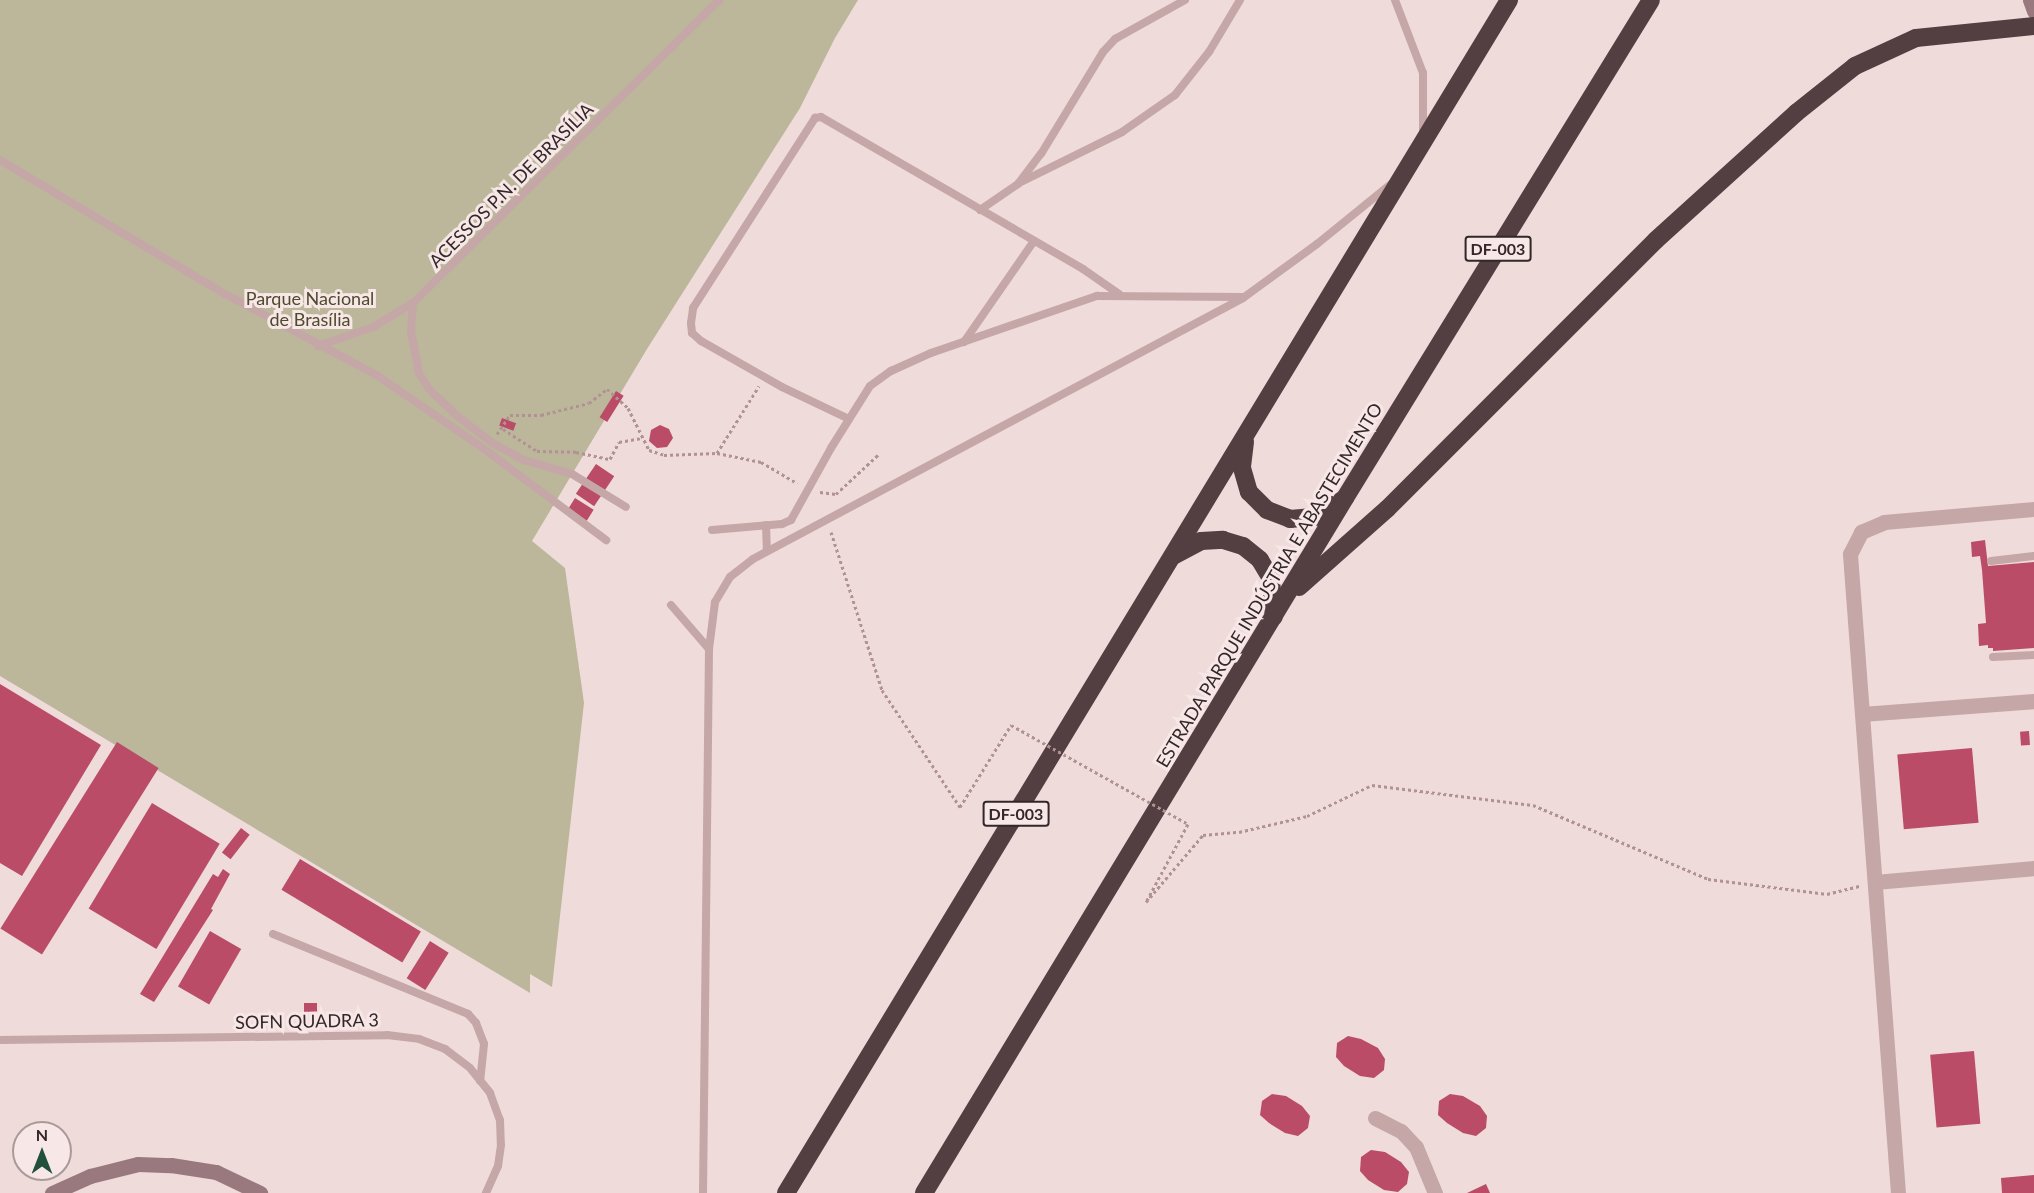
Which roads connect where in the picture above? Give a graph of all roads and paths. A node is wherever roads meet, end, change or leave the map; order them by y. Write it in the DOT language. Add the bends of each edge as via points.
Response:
graph roads {
  1 [pos="719,0"];
  2 [pos="1185,0"];
  3 [pos="1240,0"];
  4 [pos="1395,0"];
  5 [pos="1509,0"];
  6 [pos="1651,0"];
  7 [pos="2030,0"];
  8 [pos="2034,11"];
  9 [pos="2034,26"];
  10 [pos="1423,142"];
  11 [pos="0,160"];
  12 [pos="1408,169"];
  13 [pos="1018,184"];
  14 [pos="980,210"];
  15 [pos="1034,241"];
  16 [pos="1119,294"];
  17 [pos="1243,298"];
  18 [pos="413,303"];
  19 [pos="964,342"];
  20 [pos="318,346"];
  21 [pos="764,377"];
  22 [pos="849,419"];
  23 [pos="502,428"];
  24 [pos="1245,434"];
  25 [pos="642,438"];
  26 [pos="491,442"];
  27 [pos="717,453"];
  28 [pos="880,453"];
  29 [pos="808,490"];
  30 [pos="1345,498"];
  31 [pos="626,507"];
  32 [pos="2034,509"];
  33 [pos="826,519"];
  34 [pos="766,525"];
  35 [pos="712,530"];
  36 [pos="606,540"];
  37 [pos="767,550"];
  38 [pos="2034,556"];
  39 [pos="1171,558"];
  40 [pos="1991,561"];
  41 [pos="1286,598"];
  42 [pos="671,605"];
  43 [pos="1275,617"];
  44 [pos="709,649"];
  45 [pos="2034,655"];
  46 [pos="1993,657"];
  47 [pos="2034,701"];
  48 [pos="1863,714"];
  49 [pos="2034,868"];
  50 [pos="1875,882"];
  51 [pos="273,934"];
  52 [pos="0,1040"];
  53 [pos="480,1081"];
  54 [pos="1375,1118"];
  55 [pos="252,1192"];
  56 [pos="52,1193"];
  57 [pos="486,1193"];
  58 [pos="703,1193"];
  59 [pos="786,1193"];
  60 [pos="924,1193"];
  61 [pos="1435,1193"];
  62 [pos="1898,1193"];
  1 -- 18 [label="lane, ACESSOS P.N. DE BRASÍLIA"];
  2 -- 13 [label="lane" via="1115,39 1103,52 1041,154"];
  3 -- 13 [label="lane" via="1209,51 1175,95 1122,132"];
  4 -- 10 [label="lane" via="1423,74"];
  5 -- 10 [label="highway, DF-003"];
  6 -- 30 [label="highway, ESTRADA PARQUE INDÚSTRIA E ABASTECIMENTO / DF-003"];
  7 -- 8 [label="street"];
  9 -- 41 [label="highway" via="1916,38 1855,66 1796,113 1656,240 1387,509"];
  10 -- 12 [label="highway, DF-003"];
  11 -- 20 [label="lane" via="216,290"];
  12 -- 17 [label="lane" via="1317,244"];
  12 -- 24 [label="highway, DF-003"];
  13 -- 14 [label="lane"];
  14 -- 15 [label="lane"];
  14 -- 21 [label="lane" via="821,117 813,119 693,308 692,333"];
  15 -- 16 [label="lane"];
  15 -- 19 [label="lane"];
  16 -- 17 [label="lane"];
  16 -- 19 [label="lane" via="1097,296"];
  17 -- 33 [label="lane"];
  18 -- 20 [label="lane, ACESSOS P.N. DE BRASÍLIA" via="373,327"];
  18 -- 26 [label="lane" via="411,331 419,374 456,415"];
  19 -- 22 [label="lane" via="891,371 870,386"];
  20 -- 36 [label="lane" via="378,376"];
  21 -- 22 [label="lane"];
  21 -- 27 [label="path"];
  22 -- 29 [label="lane"];
  23 -- 25 [label="path" via="537,451 576,452 610,459 620,442"];
  23 -- 25 [label="path" via="510,415 541,415 588,403 607,389 628,408"];
  23 -- 26 [label="path"];
  24 -- 30 [label="highway" via="1242,468 1250,492 1267,510 1290,519 1315,517"];
  24 -- 39 [label="highway, DF-003"];
  25 -- 27 [label="path" via="649,450 664,455"];
  26 -- 31 [label="lane" via="524,460 572,474"];
  27 -- 29 [label="path" via="761,462"];
  28 -- 29 [label="path" via="836,494"];
  29 -- 34 [label="lane" via="791,520"];
  30 -- 41 [label="highway, ESTRADA PARQUE INDÚSTRIA E ABASTECIMENTO / DF-003"];
  32 -- 48 [label="street" via="1884,522 1861,532 1850,554"];
  33 -- 37 [label="lane"];
  33 -- 50 [label="path, bridge" via="882,690 960,807 1011,725 1188,824 1146,902 1203,835 1239,832 1306,816 1372,784 1533,805 1708,879 1827,894"];
  34 -- 35 [label="lane"];
  34 -- 37 [label="lane"];
  37 -- 44 [label="lane" via="723,586 715,602"];
  38 -- 40 [label="lane"];
  39 -- 43 [label="highway" via="1201,541 1222,540 1243,546 1260,560 1271,578"];
  39 -- 59 [label="highway, DF-003"];
  41 -- 43 [label="highway, ESTRADA PARQUE INDÚSTRIA E ABASTECIMENTO / DF-003"];
  42 -- 44 [label="lane"];
  43 -- 60 [label="highway, ESTRADA PARQUE INDÚSTRIA E ABASTECIMENTO / DF-003"];
  44 -- 58 [label="lane"];
  45 -- 46 [label="lane"];
  47 -- 48 [label="street"];
  48 -- 50 [label="street"];
  49 -- 50 [label="street"];
  50 -- 62 [label="street"];
  51 -- 53 [label="lane" via="468,1014 484,1044"];
  52 -- 53 [label="lane, SOFN QUADRA 3" via="387,1035 419,1039 445,1050 470,1068"];
  53 -- 57 [label="lane, SOFN QUADRA 3" via="490,1093 500,1120 498,1166"];
  54 -- 61 [label="street" via="1401,1131 1416,1146"];
  55 -- 56 [label="street" via="216,1172 138,1164 90,1176"];
}
